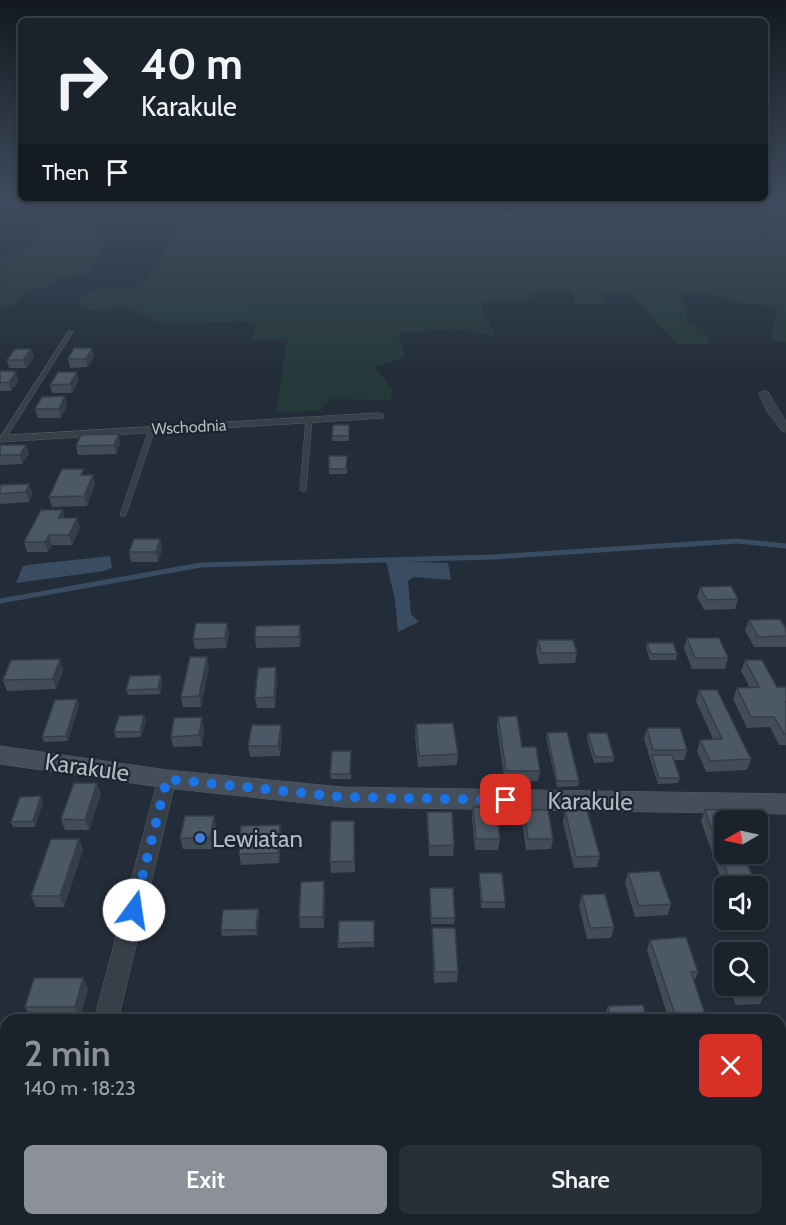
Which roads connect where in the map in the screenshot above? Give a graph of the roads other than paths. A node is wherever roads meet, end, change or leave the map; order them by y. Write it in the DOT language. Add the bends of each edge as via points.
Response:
graph roads {
  1 [pos="71,332"];
  2 [pos="764,394"];
  3 [pos="379,416"];
  4 [pos="309,420"];
  5 [pos="152,429"];
  6 [pos="786,429"];
  7 [pos="1,439"];
  8 [pos="303,490"];
  9 [pos="123,515"];
  10 [pos="0,755"];
  11 [pos="167,779"];
  12 [pos="786,804"];
  13 [pos="108,1014"];
  1 -- 7 [label="lane"];
  2 -- 6 [label="street"];
  3 -- 4 [label="street, Wschodnia"];
  4 -- 5 [label="street, Wschodnia"];
  4 -- 8 [label="lane"];
  5 -- 7 [label="street, Wschodnia"];
  5 -- 9 [label="lane"];
  10 -- 11 [label="street, Karakule"];
  11 -- 12 [label="street, Karakule" via="342,797"];
  11 -- 13 [label="street"];
}
